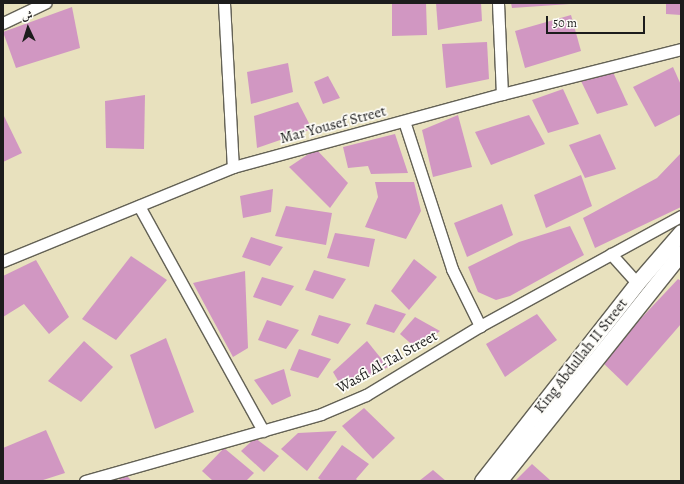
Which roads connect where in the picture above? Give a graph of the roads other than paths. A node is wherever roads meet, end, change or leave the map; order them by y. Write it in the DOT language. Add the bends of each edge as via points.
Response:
graph roads {
  1 [pos="45,3"];
  2 [pos="224,3"];
  3 [pos="498,3"];
  4 [pos="3,23"];
  5 [pos="681,49"];
  6 [pos="502,94"];
  7 [pos="404,121"];
  8 [pos="233,167"];
  9 [pos="139,206"];
  10 [pos="681,216"];
  11 [pos="681,232"];
  12 [pos="681,253"];
  13 [pos="612,254"];
  14 [pos="3,262"];
  15 [pos="637,284"];
  16 [pos="480,326"];
  17 [pos="263,431"];
  18 [pos="87,481"];
  19 [pos="482,481"];
  20 [pos="499,481"];
  1 -- 4 [label="street"];
  2 -- 8 [label="street"];
  3 -- 6 [label="street"];
  5 -- 6 [label="street, Mar Yousef Street"];
  6 -- 7 [label="street, Mar Yousef Street"];
  7 -- 8 [label="street, Mar Yousef Street"];
  7 -- 16 [label="street" via="452,270"];
  8 -- 9 [label="street, Mar Yousef Street"];
  9 -- 14 [label="street, Mar Yousef Street"];
  9 -- 17 [label="street"];
  10 -- 13 [label="street, Wasfi Al-Tal Street"];
  11 -- 15 [label="main road, King Abdullah II Street"];
  12 -- 20 [label="main road, King Abdullah II Street"];
  13 -- 15 [label="street"];
  13 -- 16 [label="street, Wasfi Al-Tal Street"];
  15 -- 19 [label="main road, King Abdullah II Street"];
  16 -- 17 [label="street, Wasfi Al-Tal Street" via="366,396 321,414"];
  17 -- 18 [label="street, Wasfi Al-Tal Street"];
}
